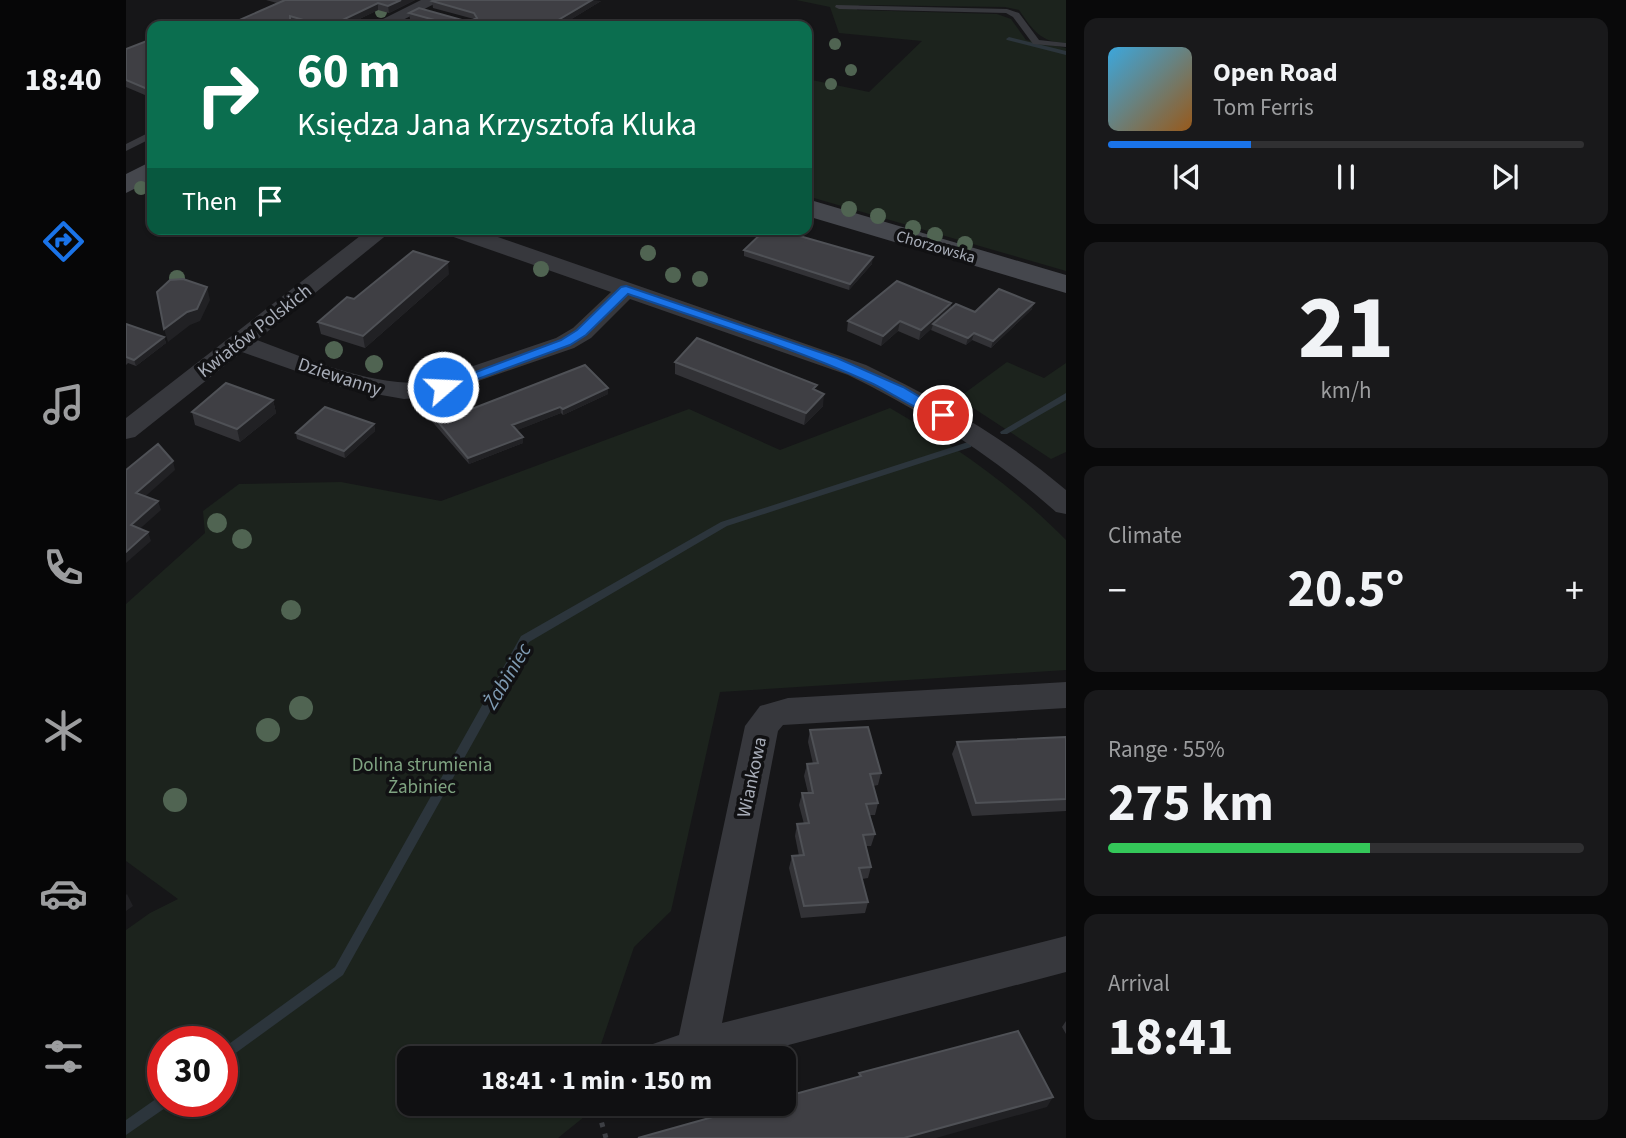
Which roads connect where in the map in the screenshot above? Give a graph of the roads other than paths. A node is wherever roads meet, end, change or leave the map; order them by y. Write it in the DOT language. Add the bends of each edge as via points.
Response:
graph roads {
  1 [pos="435,7"];
  2 [pos="839,8"];
  3 [pos="390,21"];
  4 [pos="1066,46"];
  5 [pos="147,137"];
  6 [pos="126,148"];
  7 [pos="147,172"];
  8 [pos="126,186"];
  9 [pos="812,208"];
  10 [pos="375,235"];
  11 [pos="470,235"];
  12 [pos="1066,284"];
  13 [pos="626,290"];
  14 [pos="239,342"];
  15 [pos="126,431"];
  16 [pos="1066,505"];
  17 [pos="1066,695"];
  18 [pos="1066,954"];
  19 [pos="682,1046"];
  20 [pos="711,1046"];
  1 -- 3 [label="street" via="417,8"];
  2 -- 4 [label="lane" via="1007,11 1016,15 1036,42"];
  5 -- 6 [label="lane"];
  7 -- 8 [label="street"];
  9 -- 12 [label="street, Chorzowska"];
  10 -- 14 [label="street, Kwiatów Polskich"];
  11 -- 13 [label="street"];
  13 -- 14 [label="street, Dziewanny" via="565,343 426,391 374,389"];
  13 -- 16 [label="street" via="806,351 898,390 982,441"];
  14 -- 15 [label="street, Kwiatów Polskich"];
  17 -- 19 [label="street, Wiankowa" via="772,715 762,726"];
  18 -- 20 [label="street, Wiankowa"];
}
